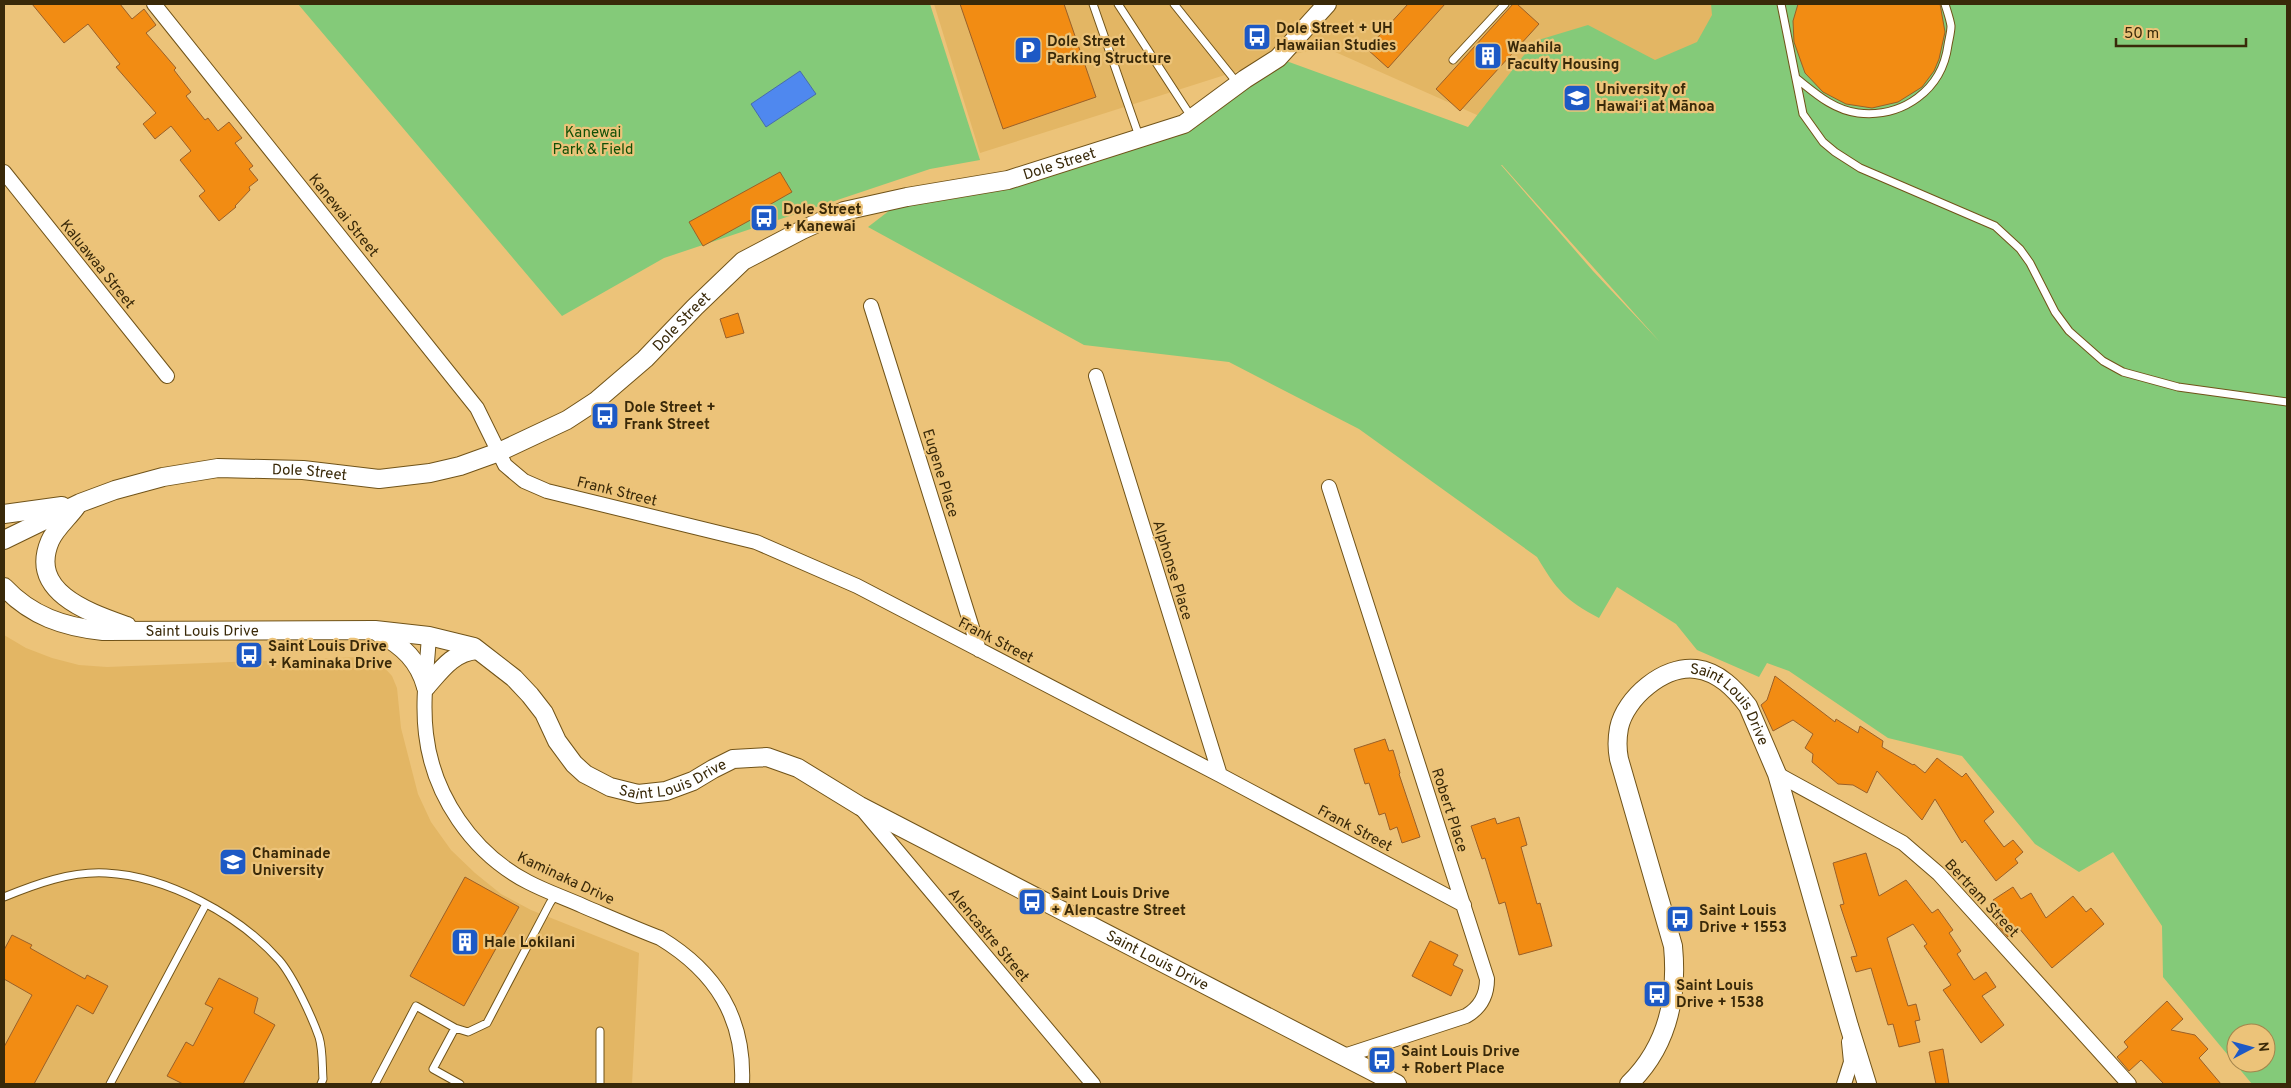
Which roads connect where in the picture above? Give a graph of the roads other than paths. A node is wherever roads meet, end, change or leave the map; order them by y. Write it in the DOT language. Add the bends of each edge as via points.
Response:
graph roads {
  1 [pos="154,4"];
  2 [pos="1093,4"];
  3 [pos="1118,4"];
  4 [pos="1174,4"];
  5 [pos="1327,4"];
  6 [pos="1505,4"];
  7 [pos="1781,4"];
  8 [pos="1789,4"];
  9 [pos="1945,4"];
  10 [pos="1784,17"];
  11 [pos="1453,60"];
  12 [pos="1796,77"];
  13 [pos="1238,84"];
  14 [pos="1192,118"];
  15 [pos="1140,139"];
  16 [pos="4,172"];
  17 [pos="871,306"];
  18 [pos="167,376"];
  19 [pos="1096,376"];
  20 [pos="2287,402"];
  21 [pos="499,452"];
  22 [pos="1329,487"];
  23 [pos="80,503"];
  24 [pos="4,514"];
  25 [pos="4,540"];
  26 [pos="4,587"];
  27 [pos="138,630"];
  28 [pos="375,630"];
  29 [pos="429,636"];
  30 [pos="477,650"];
  31 [pos="979,650"];
  32 [pos="426,687"];
  33 [pos="1220,774"];
  34 [pos="1777,774"];
  35 [pos="860,806"];
  36 [pos="556,894"];
  37 [pos="4,897"];
  38 [pos="206,904"];
  39 [pos="1464,905"];
  40 [pos="1849,1026"];
  41 [pos="455,1028"];
  42 [pos="600,1031"];
  43 [pos="1344,1056"];
  44 [pos="110,1084"];
  45 [pos="321,1084"];
  46 [pos="375,1084"];
  47 [pos="460,1084"];
  48 [pos="600,1084"];
  49 [pos="742,1084"];
  50 [pos="1092,1084"];
  51 [pos="1397,1084"];
  52 [pos="1629,1084"];
  53 [pos="1844,1084"];
  54 [pos="1867,1084"];
  55 [pos="2129,1084"];
  1 -- 21 [label="street, Kanewai Street" via="477,408"];
  2 -- 15 [label="lane"];
  3 -- 14 [label="lane"];
  4 -- 13 [label="lane"];
  5 -- 13 [label="street, Dole Street" via="1278,58"];
  6 -- 11 [label="lane"];
  7 -- 10 [label="lane"];
  8 -- 10 [label="lane"];
  9 -- 12 [label="lane" via="1951,27 1947,56 1936,80 1916,100 1887,114 1857,113 1826,103"];
  10 -- 12 [label="lane"];
  12 -- 20 [label="lane" via="1803,114 1823,142 1860,168 1994,226 2008,236 2030,263 2055,312 2069,331 2103,361 2123,372 2178,388"];
  13 -- 14 [label="street, Dole Street"];
  14 -- 15 [label="street, Dole Street" via="1184,124"];
  15 -- 21 [label="street, Dole Street" via="1008,180 844,211 802,230 743,261 645,359 596,401 567,420"];
  16 -- 18 [label="street, Kaluawaa Street"];
  17 -- 31 [label="street, Eugene Place"];
  19 -- 33 [label="street, Alphonse Place"];
  21 -- 23 [label="street, Dole Street" via="460,466 379,480 304,470 218,468 153,480"];
  21 -- 31 [label="street, Frank Street" via="505,465 535,487 756,542 857,586"];
  22 -- 39 [label="street, Robert Place"];
  23 -- 24 [label="street"];
  23 -- 25 [label="street, Dole Street"];
  23 -- 27 [label="street" via="51,539 47,558 50,576 60,594 68,600 88,612"];
  26 -- 27 [label="street, Saint Louis Drive" via="34,612 58,623 87,629"];
  27 -- 28 [label="street, Saint Louis Drive"];
  28 -- 29 [label="street, Saint Louis Drive"];
  28 -- 32 [label="street" via="405,650 422,672"];
  29 -- 30 [label="street, Saint Louis Drive"];
  29 -- 32 [label="street, Kaminaka Drive"];
  30 -- 32 [label="street" via="453,658"];
  30 -- 35 [label="street, Saint Louis Drive" via="530,694 574,764 585,774 610,787 638,794 666,791 693,781 733,759 767,757 798,768"];
  31 -- 33 [label="street, Frank Street"];
  32 -- 36 [label="street, Kaminaka Drive" via="426,734 431,760 451,809 466,831 504,867 527,882"];
  33 -- 39 [label="street, Frank Street"];
  34 -- 40 [label="street, Saint Louis Drive"];
  34 -- 52 [label="street, Saint Louis Drive" via="1748,706 1726,682 1707,673 1696,669 1666,675 1637,697 1623,717 1619,727 1619,759 1673,946 1675,970 1671,1008 1662,1037 1651,1058"];
  34 -- 55 [label="street, Bertram Street" via="1903,843 1940,874"];
  35 -- 43 [label="street, Saint Louis Drive"];
  35 -- 50 [label="street, Alencastre Street"];
  36 -- 41 [label="lane" via="487,1023 468,1032"];
  36 -- 49 [label="street, Kaminaka Drive" via="660,938 698,965 713,982 734,1023 740,1045"];
  37 -- 38 [label="lane" via="34,884 66,876 105,873 145,878"];
  38 -- 44 [label="lane"];
  38 -- 45 [label="lane" via="246,929 280,961 307,1006 320,1040"];
  39 -- 43 [label="street, Robert Place" via="1486,979 1479,1006 1466,1016"];
  40 -- 53 [label="street" via="1851,1062"];
  40 -- 54 [label="street, Saint Louis Drive"];
  41 -- 46 [label="lane" via="416,1006"];
  41 -- 47 [label="lane" via="434,1068"];
  42 -- 48 [label="lane"];
  43 -- 51 [label="street, Saint Louis Drive"];
}
